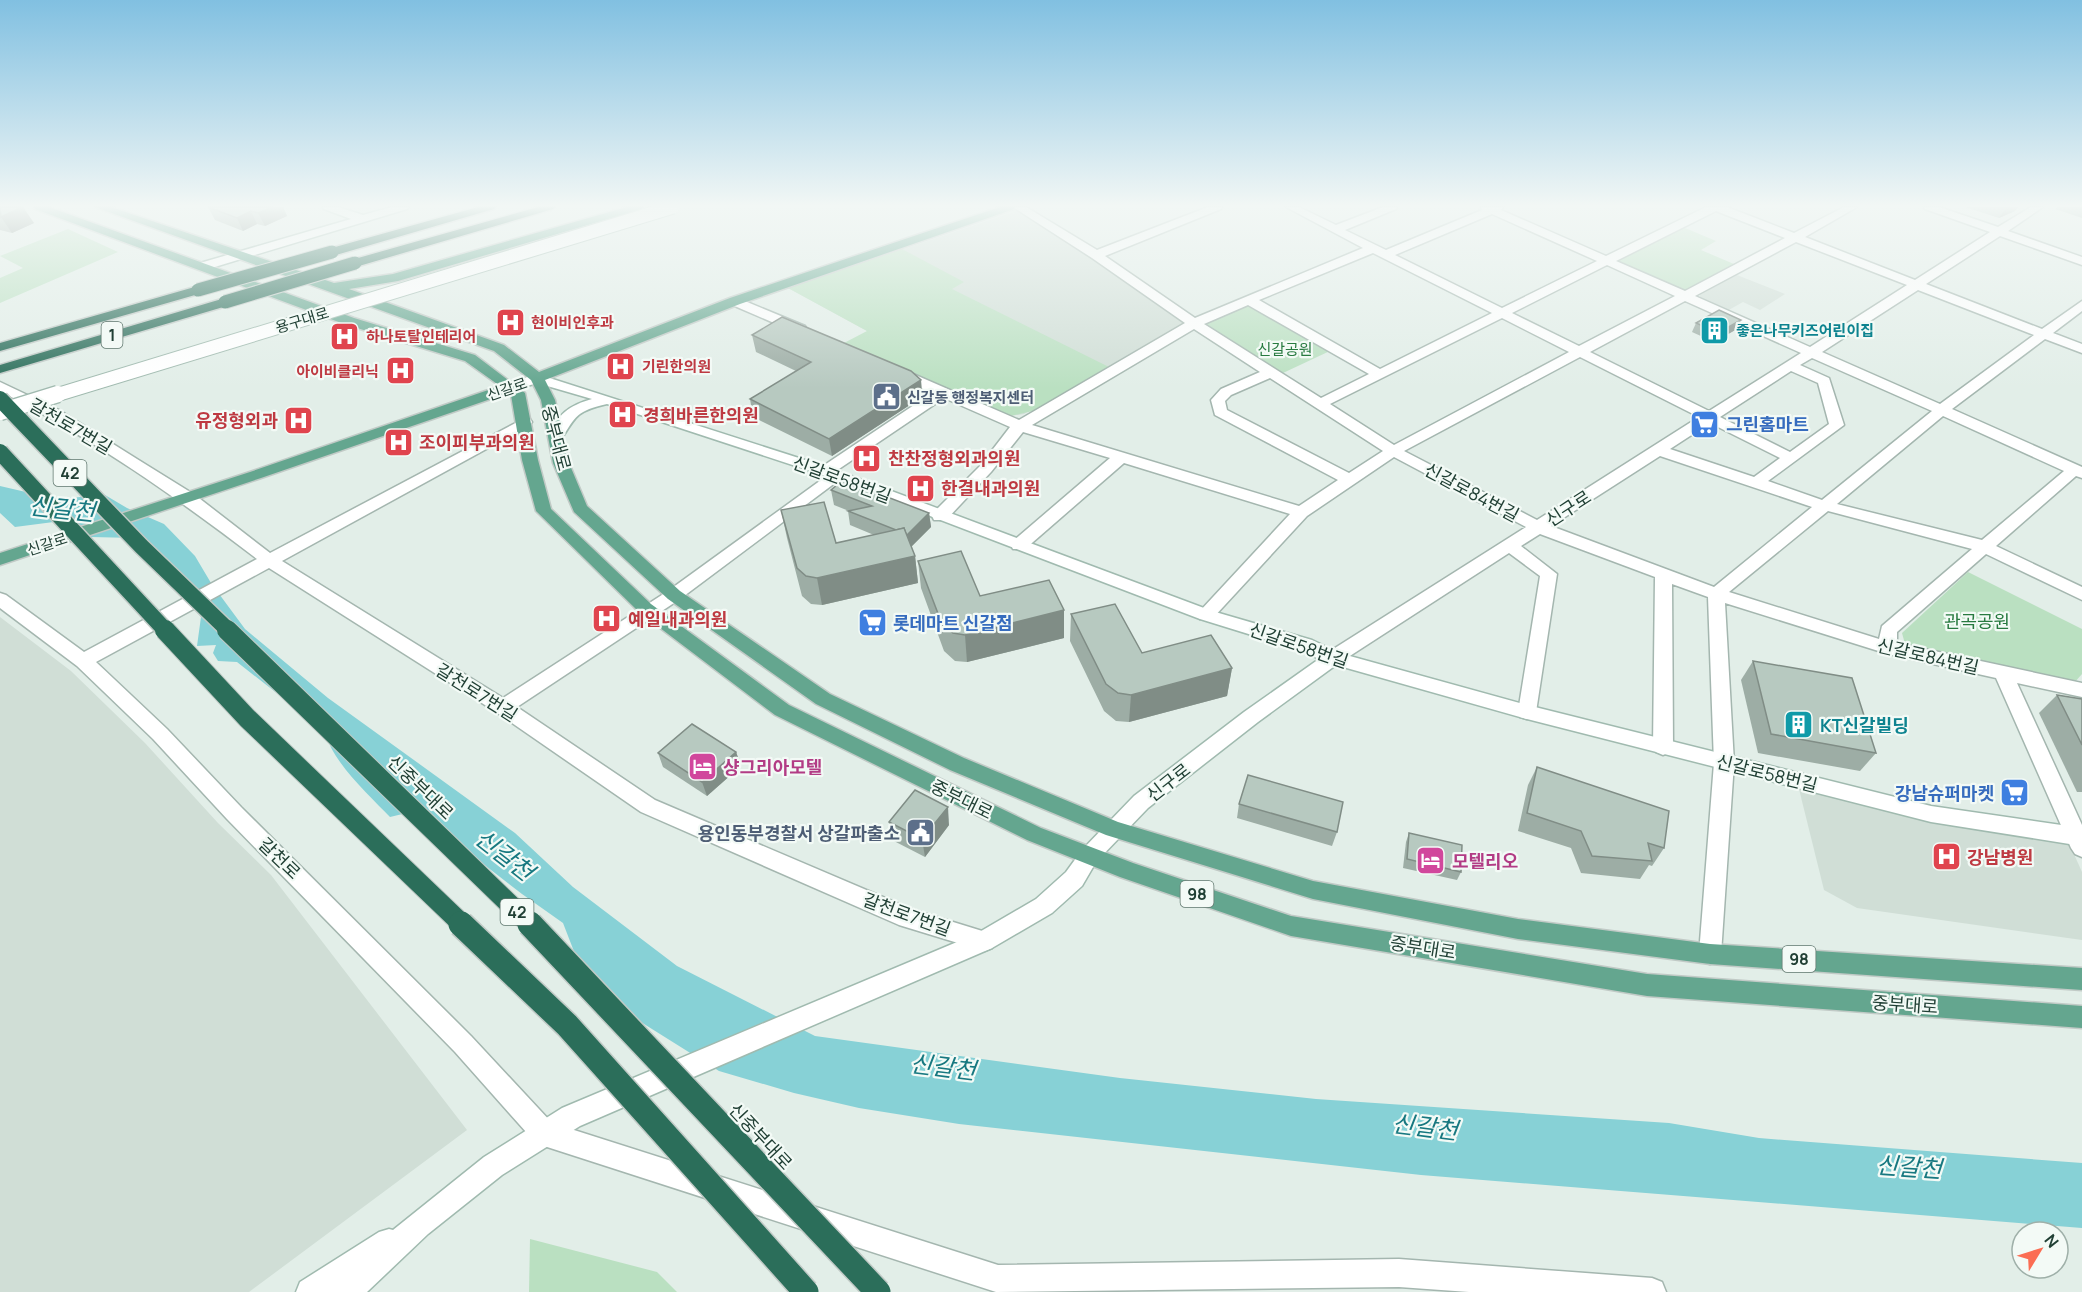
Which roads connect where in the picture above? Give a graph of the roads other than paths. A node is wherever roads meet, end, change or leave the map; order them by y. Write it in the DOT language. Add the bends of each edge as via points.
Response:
graph roads {
  1 [pos="207,267"];
  2 [pos="277,267"];
  3 [pos="278,267"];
  4 [pos="341,267"];
  5 [pos="430,267"];
  6 [pos="451,267"];
  7 [pos="475,267"];
  8 [pos="834,267"];
  9 [pos="1114,267"];
  10 [pos="1336,267"];
  11 [pos="1413,267"];
  12 [pos="1591,267"];
  13 [pos="1621,267"];
  14 [pos="1741,267"];
  15 [pos="1871,267"];
  16 [pos="1944,267"];
  17 [pos="1916,285"];
  18 [pos="331,288"];
  19 [pos="1686,296"];
  20 [pos="1249,300"];
  21 [pos="735,301"];
  22 [pos="2082,305"];
  23 [pos="1502,312"];
  24 [pos="1194,323"];
  25 [pos="812,334"];
  26 [pos="2043,334"];
  27 [pos="0,347"];
  28 [pos="2082,349"];
  29 [pos="1580,351"];
  30 [pos="1811,352"];
  31 [pos="470,358"];
  32 [pos="1790,366"];
  33 [pos="888,368"];
  34 [pos="0,369"];
  35 [pos="1271,372"];
  36 [pos="1379,374"];
  37 [pos="537,378"];
  38 [pos="0,386"];
  39 [pos="511,387"];
  40 [pos="476,388"];
  41 [pos="943,392"];
  42 [pos="609,400"];
  43 [pos="0,401"];
  44 [pos="1320,404"];
  45 [pos="1942,410"];
  46 [pos="0,412"];
  47 [pos="1710,416"];
  48 [pos="525,422"];
  49 [pos="1020,426"];
  50 [pos="556,437"];
  51 [pos="1658,450"];
  52 [pos="1393,451"];
  53 [pos="0,452"];
  54 [pos="1121,457"];
  55 [pos="1791,458"];
  56 [pos="2078,471"];
  57 [pos="830,474"];
  58 [pos="1349,480"];
  59 [pos="1755,483"];
  60 [pos="181,501"];
  61 [pos="1822,505"];
  62 [pos="1301,512"];
  63 [pos="940,516"];
  64 [pos="1539,526"];
  65 [pos="1019,545"];
  66 [pos="1509,545"];
  67 [pos="1983,546"];
  68 [pos="0,560"];
  69 [pos="269,560"];
  70 [pos="1663,573"];
  71 [pos="1716,594"];
  72 [pos="2082,594"];
  73 [pos="674,595"];
  74 [pos="0,598"];
  75 [pos="650,611"];
  76 [pos="1206,615"];
  77 [pos="1888,648"];
  78 [pos="1334,658"];
  79 [pos="83,662"];
  80 [pos="2003,674"];
  81 [pos="2082,690"];
  82 [pos="503,707"];
  83 [pos="1527,712"];
  84 [pos="1664,747"];
  85 [pos="1724,763"];
  86 [pos="1113,829"];
  87 [pos="2080,840"];
  88 [pos="1089,856"];
  89 [pos="984,940"];
  90 [pos="1710,954"];
  91 [pos="2082,979"];
  92 [pos="2082,1017"];
  93 [pos="544,1133"];
  94 [pos="419,1225"];
  95 [pos="310,1292"];
  96 [pos="347,1292"];
  97 [pos="806,1292"];
  98 [pos="878,1292"];
  99 [pos="1652,1292"];
  1 -- 31 [label="main road" via="349,321"];
  2 -- 18 [label="main road, 중부대로 / 98"];
  3 -- 27 [label="highway, 1, bridge"];
  4 -- 34 [label="highway, 1, bridge"];
  5 -- 18 [label="main road"];
  6 -- 43 [label="street, 용구대로"];
  7 -- 46 [label="street, 용구대로, bridge"];
  8 -- 21 [label="main road, 신갈로"];
  9 -- 24 [label="street, 신갈로84번길"];
  10 -- 20 [label="street"];
  11 -- 23 [label="street"];
  12 -- 23 [label="street"];
  13 -- 19 [label="street"];
  14 -- 19 [label="street"];
  15 -- 17 [label="street"];
  16 -- 17 [label="street, 신구로"];
  17 -- 26 [label="street"];
  17 -- 30 [label="street, 신구로"];
  18 -- 37 [label="main road, 중부대로 / 98" via="499,348"];
  19 -- 29 [label="street"];
  19 -- 30 [label="street"];
  20 -- 24 [label="street"];
  20 -- 36 [label="street"];
  21 -- 25 [label="street"];
  21 -- 37 [label="main road, 신갈로"];
  22 -- 26 [label="street"];
  23 -- 29 [label="street"];
  23 -- 36 [label="street"];
  24 -- 35 [label="street, 신갈로84번길"];
  24 -- 49 [label="street"];
  26 -- 28 [label="street"];
  26 -- 45 [label="street"];
  29 -- 47 [label="street"];
  29 -- 52 [label="street"];
  30 -- 32 [label="street, 신구로"];
  30 -- 45 [label="street"];
  31 -- 39 [label="main road"];
  31 -- 40 [label="main road"];
  32 -- 47 [label="street, 신구로"];
  32 -- 55 [label="street" via="1824,381 1837,425"];
  33 -- 41 [label="street"];
  35 -- 44 [label="street, 신갈로84번길"];
  35 -- 58 [label="street" via="1226,392 1218,400 1220,412"];
  36 -- 44 [label="street"];
  37 -- 39 [label="street, 신갈로"];
  37 -- 42 [label="street, 신갈로58번길"];
  37 -- 50 [label="main road, 중부대로 / 98" via="548,400"];
  38 -- 60 [label="street, 갈천로7번길" via="54,413"];
  39 -- 40 [label="main road, 신갈로"];
  39 -- 48 [label="main road, 중부대로 / 98" via="518,393"];
  40 -- 60 [label="main road, 신갈로" via="409,424"];
  41 -- 49 [label="street"];
  41 -- 57 [label="street"];
  42 -- 50 [label="street" via="571,412 559,425"];
  42 -- 57 [label="street, 신갈로58번길"];
  43 -- 98 [label="highway, 신중부대로 / 42, bridge" via="141,546 527,921"];
  44 -- 52 [label="street, 신갈로84번길"];
  45 -- 56 [label="street"];
  45 -- 61 [label="street"];
  47 -- 51 [label="street, 신구로"];
  47 -- 55 [label="street"];
  48 -- 69 [label="street"];
  48 -- 75 [label="main road, 중부대로 / 98" via="530,460 544,511"];
  49 -- 54 [label="street"];
  49 -- 63 [label="street"];
  50 -- 73 [label="main road, 중부대로 / 98" via="561,463 580,508"];
  51 -- 59 [label="street"];
  51 -- 64 [label="street, 신구로"];
  52 -- 58 [label="street"];
  52 -- 64 [label="street, 신갈로84번길"];
  53 -- 97 [label="highway, 42, bridge" via="247,718 567,1025"];
  54 -- 62 [label="street"];
  54 -- 65 [label="street"];
  55 -- 59 [label="street"];
  56 -- 67 [label="street"];
  57 -- 63 [label="street, 신갈로58번길"];
  57 -- 73 [label="street"];
  58 -- 62 [label="street"];
  59 -- 61 [label="street"];
  60 -- 68 [label="main road, 신갈로, bridge"];
  60 -- 69 [label="street, 갈천로7번길"];
  61 -- 67 [label="street"];
  61 -- 71 [label="street"];
  62 -- 76 [label="street"];
  63 -- 65 [label="street, 신갈로58번길"];
  64 -- 66 [label="street, 신구로"];
  64 -- 70 [label="street, 신갈로84번길"];
  65 -- 76 [label="street, 신갈로58번길"];
  66 -- 78 [label="street, 신구로"];
  66 -- 83 [label="street" via="1549,574"];
  67 -- 72 [label="street"];
  67 -- 77 [label="street" via="1888,630"];
  69 -- 79 [label="street, bridge"];
  69 -- 82 [label="street, 갈천로7번길"];
  70 -- 71 [label="street, 신갈로84번길"];
  70 -- 84 [label="street"];
  71 -- 77 [label="street, 신갈로84번길"];
  71 -- 85 [label="street"];
  73 -- 75 [label="street"];
  73 -- 86 [label="main road, 중부대로 / 98" via="824,699 957,764"];
  74 -- 79 [label="street, 갈천로"];
  75 -- 82 [label="street"];
  75 -- 88 [label="main road, 중부대로 / 98" via="782,710 1034,834"];
  76 -- 78 [label="street, 신갈로58번길" via="1306,645"];
  77 -- 80 [label="street, 신갈로84번길"];
  78 -- 83 [label="street, 신갈로58번길"];
  78 -- 86 [label="street, 신구로" via="1141,802"];
  79 -- 93 [label="street, 갈천로" via="160,734 455,1036"];
  80 -- 81 [label="street, 신갈로84번길"];
  80 -- 87 [label="street"];
  82 -- 89 [label="street, 갈천로7번길" via="648,806 907,918"];
  83 -- 84 [label="street, 신갈로58번길"];
  84 -- 85 [label="street, 신갈로58번길"];
  85 -- 87 [label="street, 신갈로58번길" via="1931,814"];
  85 -- 90 [label="street"];
  86 -- 88 [label="street, 신구로"];
  86 -- 90 [label="main road, 중부대로 / 98" via="1313,890 1518,929"];
  88 -- 89 [label="street, 신구로" via="1074,879 1044,906"];
  88 -- 92 [label="main road, 중부대로 / 98" via="1291,926 1636,983"];
  89 -- 93 [label="street, 신구로, bridge" via="571,1117"];
  90 -- 91 [label="main road, 중부대로 / 98"];
  93 -- 94 [label="street, 신구로" via="493,1166"];
  93 -- 99 [label="street" via="998,1279 1399,1273"];
  94 -- 95 [label="street"];
  94 -- 96 [label="street"];
}
